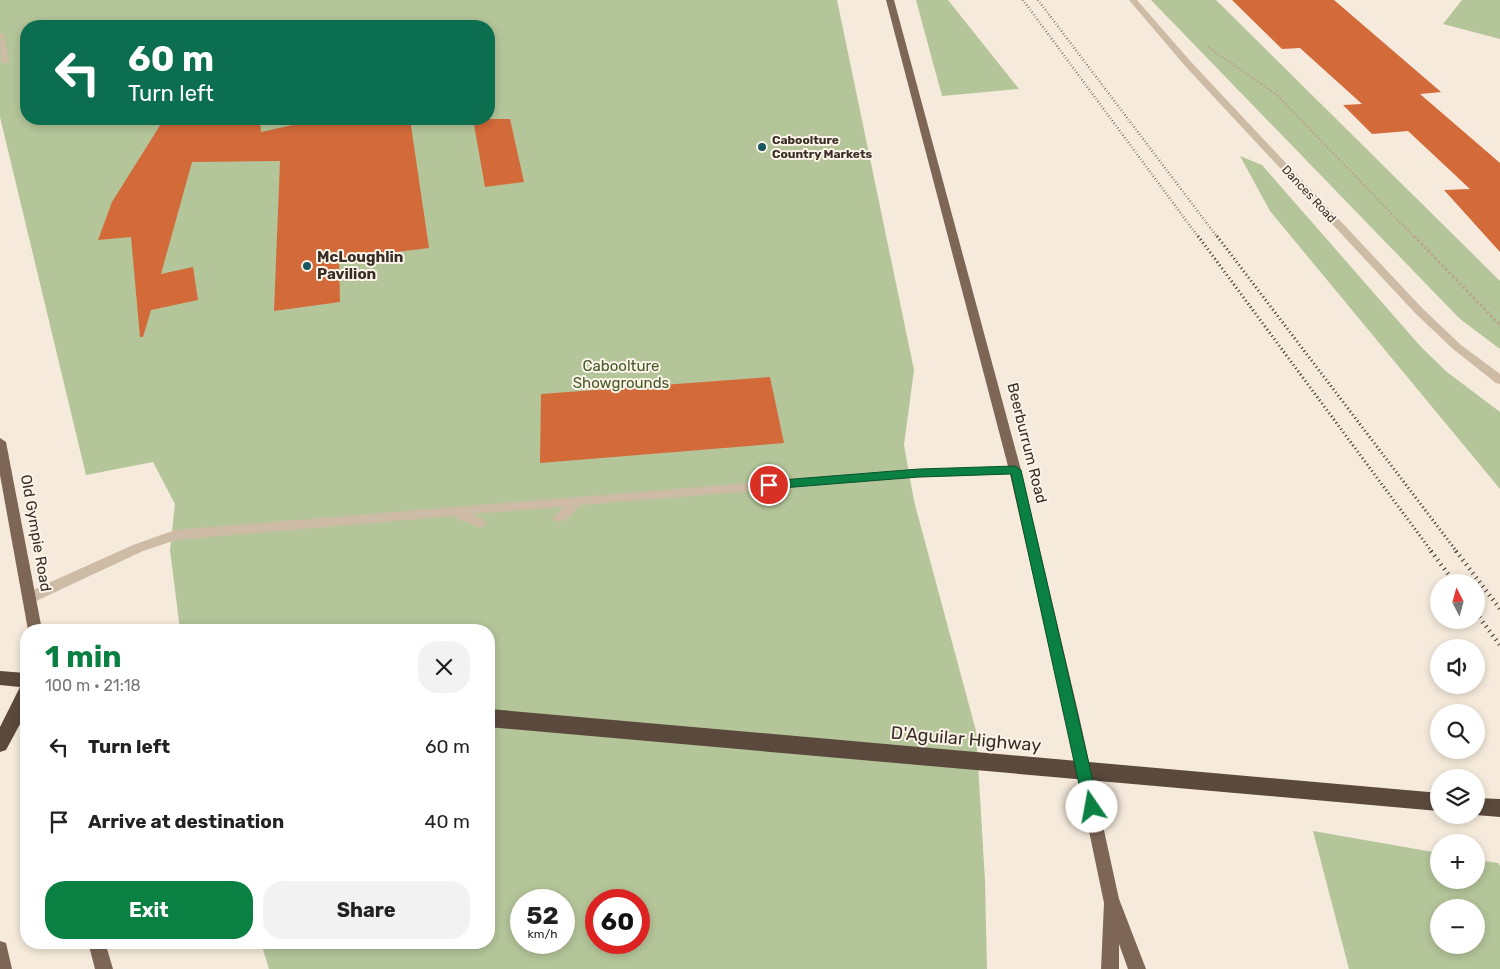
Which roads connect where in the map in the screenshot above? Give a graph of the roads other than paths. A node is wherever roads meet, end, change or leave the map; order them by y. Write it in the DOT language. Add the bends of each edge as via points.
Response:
graph roads {
  1 [pos="890,0"];
  2 [pos="1132,0"];
  3 [pos="0,35"];
  4 [pos="5,62"];
  5 [pos="1499,378"];
  6 [pos="0,442"];
  7 [pos="1015,470"];
  8 [pos="577,501"];
  9 [pos="452,511"];
  10 [pos="559,518"];
  11 [pos="480,524"];
  12 [pos="28,598"];
  13 [pos="34,624"];
  14 [pos="0,678"];
  15 [pos="20,680"];
  16 [pos="20,706"];
  17 [pos="495,719"];
  18 [pos="0,744"];
  19 [pos="1430,801"];
  20 [pos="1485,807"];
  21 [pos="1500,808"];
  22 [pos="1111,899"];
  23 [pos="0,949"];
  24 [pos="98,949"];
  25 [pos="3,969"];
  26 [pos="104,969"];
  27 [pos="1110,969"];
  28 [pos="1137,969"];
  1 -- 7 [label="main road, Beerburrum Road"];
  2 -- 5 [label="street, Dances Road" via="1188,65 1419,311 1457,347"];
  3 -- 4 [label="street"];
  6 -- 12 [label="main road, Old Gympie Road"];
  7 -- 8 [label="street" via="919,473"];
  7 -- 22 [label="main road, Beerburrum Road"];
  8 -- 9 [label="street"];
  8 -- 10 [label="street"];
  9 -- 11 [label="street"];
  9 -- 12 [label="street" via="175,535 138,548"];
  12 -- 13 [label="main road, Old Gympie Road"];
  14 -- 15 [label="highway"];
  16 -- 18 [label="highway"];
  17 -- 19 [label="highway, D'Aguilar Highway, bridge"];
  20 -- 21 [label="highway"];
  22 -- 27 [label="main road, Beerburrum Road"];
  22 -- 28 [label="main road, Beerburrum Road"];
  23 -- 25 [label="main road"];
  24 -- 26 [label="main road"];
}
